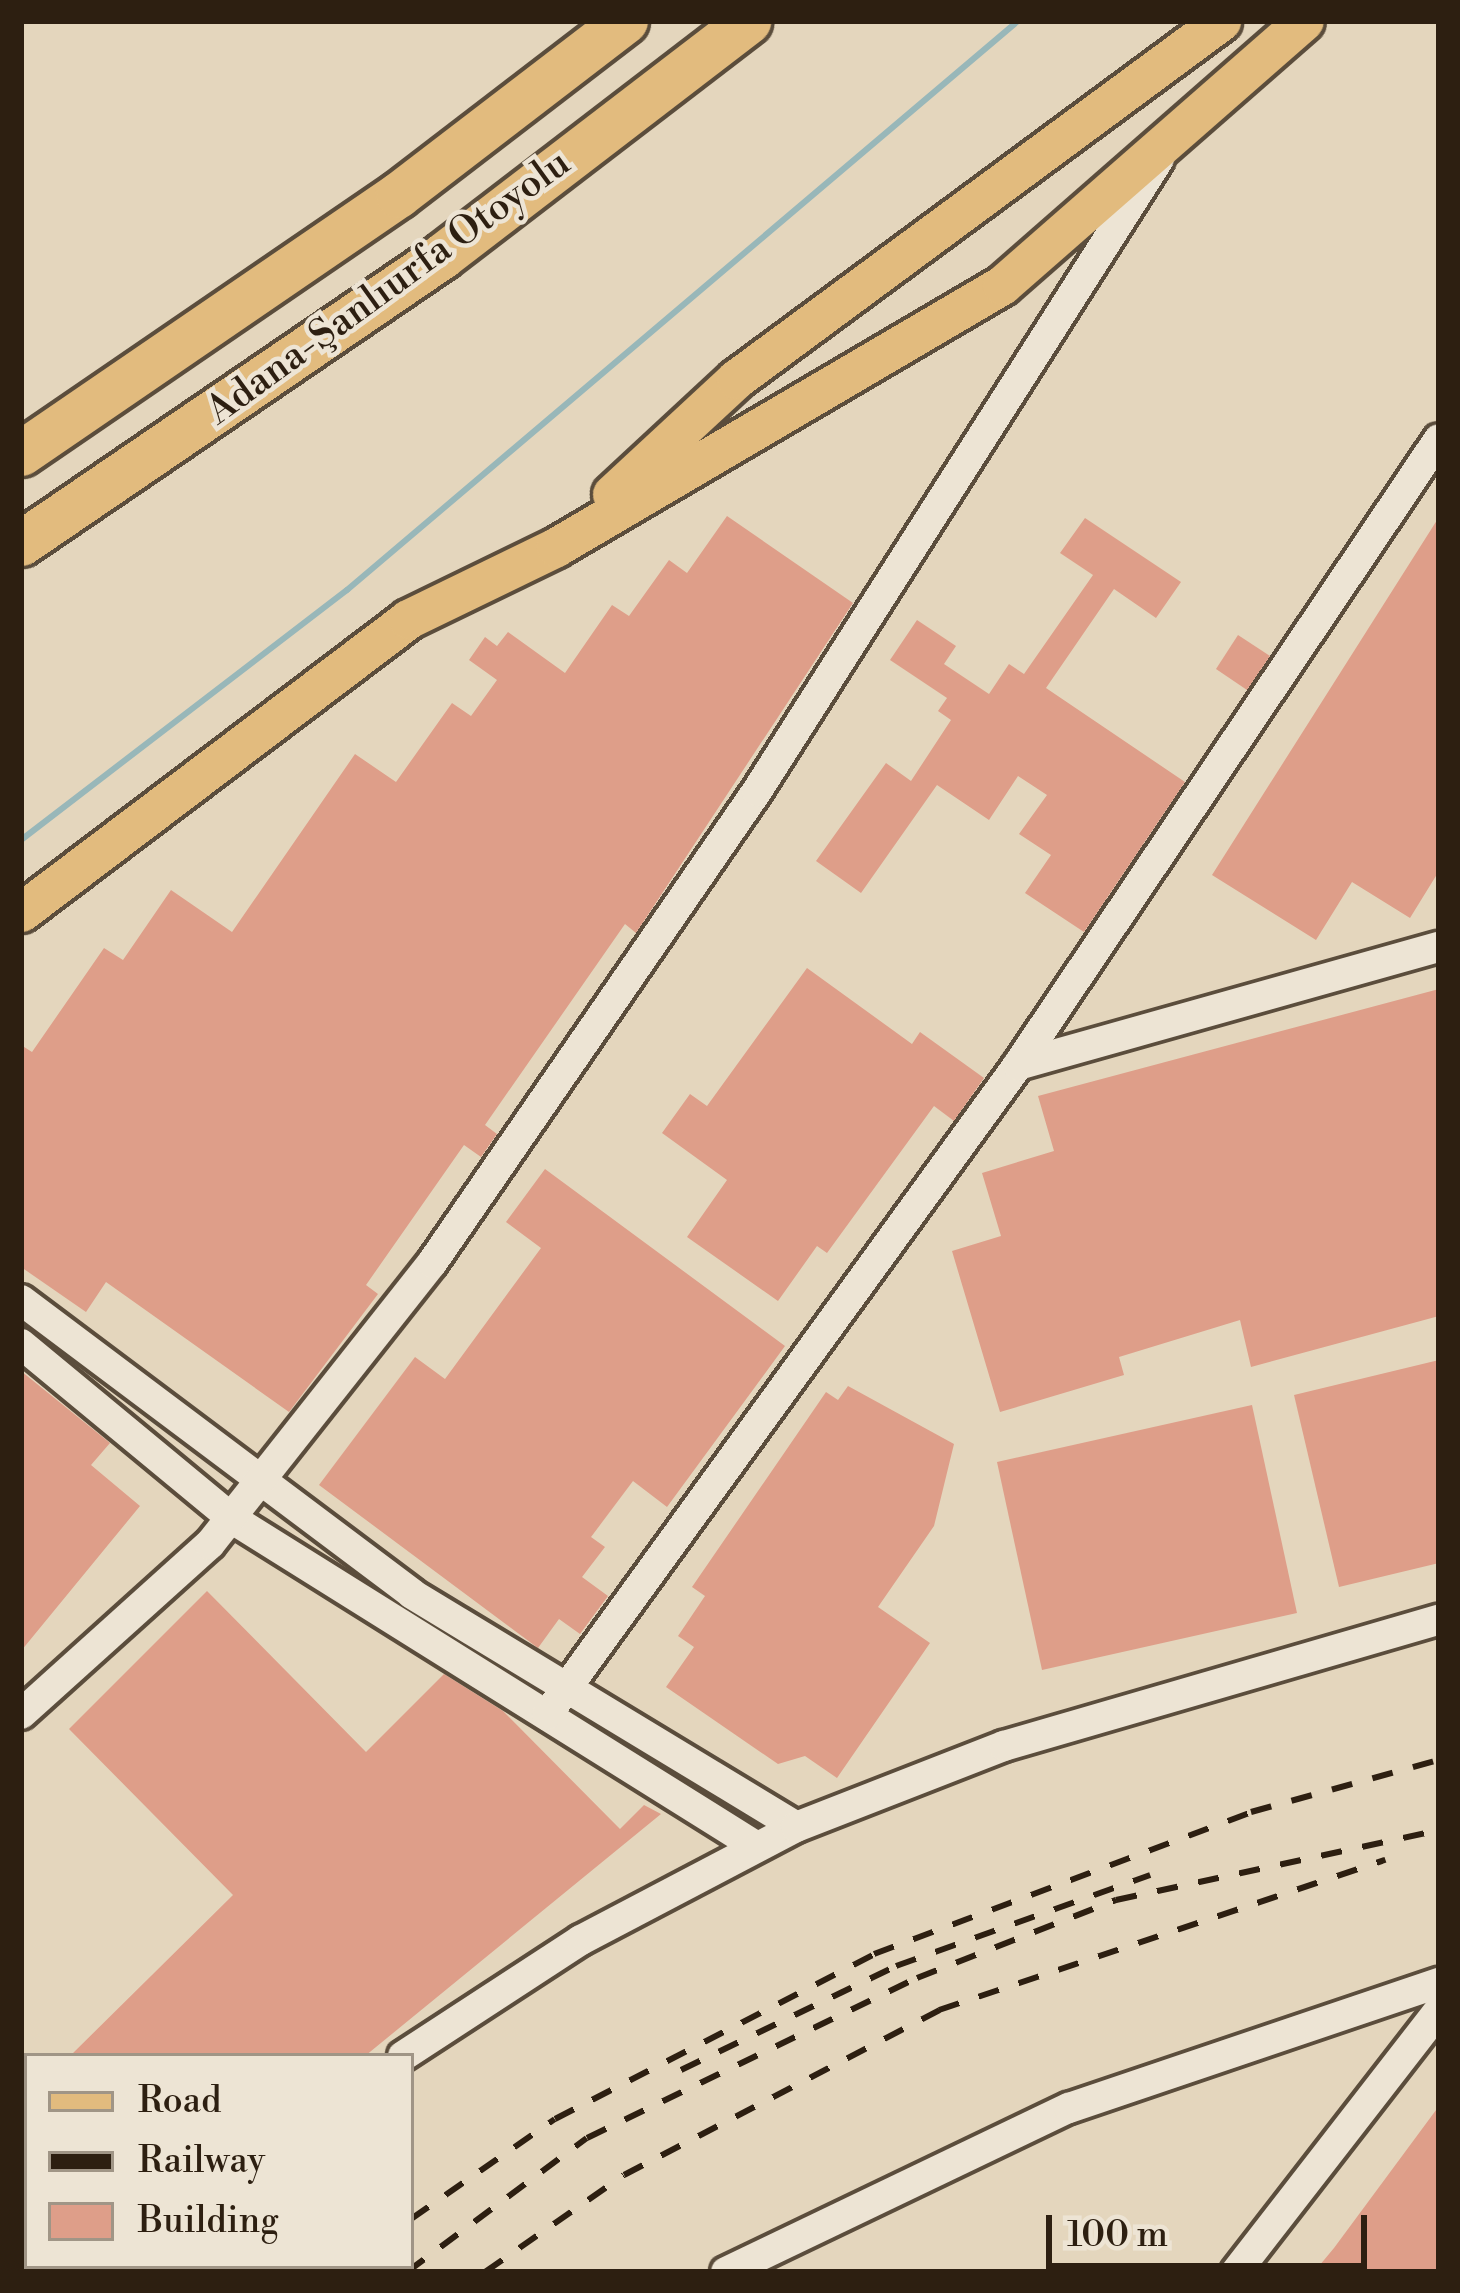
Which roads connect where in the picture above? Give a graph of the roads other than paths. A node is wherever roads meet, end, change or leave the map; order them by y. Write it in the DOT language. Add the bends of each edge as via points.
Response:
graph roads {
  1 [pos="625,21"];
  2 [pos="748,21"];
  3 [pos="1220,21"];
  4 [pos="1304,21"];
  5 [pos="1159,159"];
  6 [pos="1439,439"];
  7 [pos="21,453"];
  8 [pos="21,543"];
  9 [pos="556,547"];
  10 [pos="21,912"];
  11 [pos="1439,947"];
  12 [pos="1018,1065"];
  13 [pos="21,1300"];
  14 [pos="21,1344"];
  15 [pos="258,1484"];
  16 [pos="231,1518"];
  17 [pos="1439,1620"];
  18 [pos="567,1690"];
  19 [pos="21,1714"];
  20 [pos="547,1715"];
  21 [pos="796,1826"];
  22 [pos="757,1846"];
  23 [pos="1439,1982"];
  24 [pos="1439,2010"];
  25 [pos="408,2053"];
  26 [pos="726,2272"];
  27 [pos="1236,2272"];
  1 -- 7 [label="highway, Adana-Şanlıurfa Otoyolu" via="398,195"];
  2 -- 8 [label="highway, Adana-Şanlıurfa Otoyolu" via="442,256"];
  3 -- 9 [label="main road" via="736,380"];
  4 -- 5 [label="main road"];
  5 -- 9 [label="main road" via="1002,285"];
  5 -- 15 [label="street" via="757,791 432,1263"];
  6 -- 12 [label="street"];
  9 -- 10 [label="main road" via="408,619"];
  11 -- 12 [label="street"];
  12 -- 18 [label="street"];
  13 -- 15 [label="street"];
  14 -- 16 [label="street"];
  15 -- 16 [label="street"];
  15 -- 18 [label="street"];
  16 -- 19 [label="street"];
  16 -- 20 [label="street"];
  17 -- 21 [label="street" via="1004,1746"];
  18 -- 20 [label="street"];
  18 -- 21 [label="street"];
  20 -- 22 [label="street"];
  21 -- 22 [label="street"];
  22 -- 25 [label="street" via="581,1940"];
  23 -- 26 [label="street" via="1069,2108"];
  24 -- 27 [label="street"];
}
